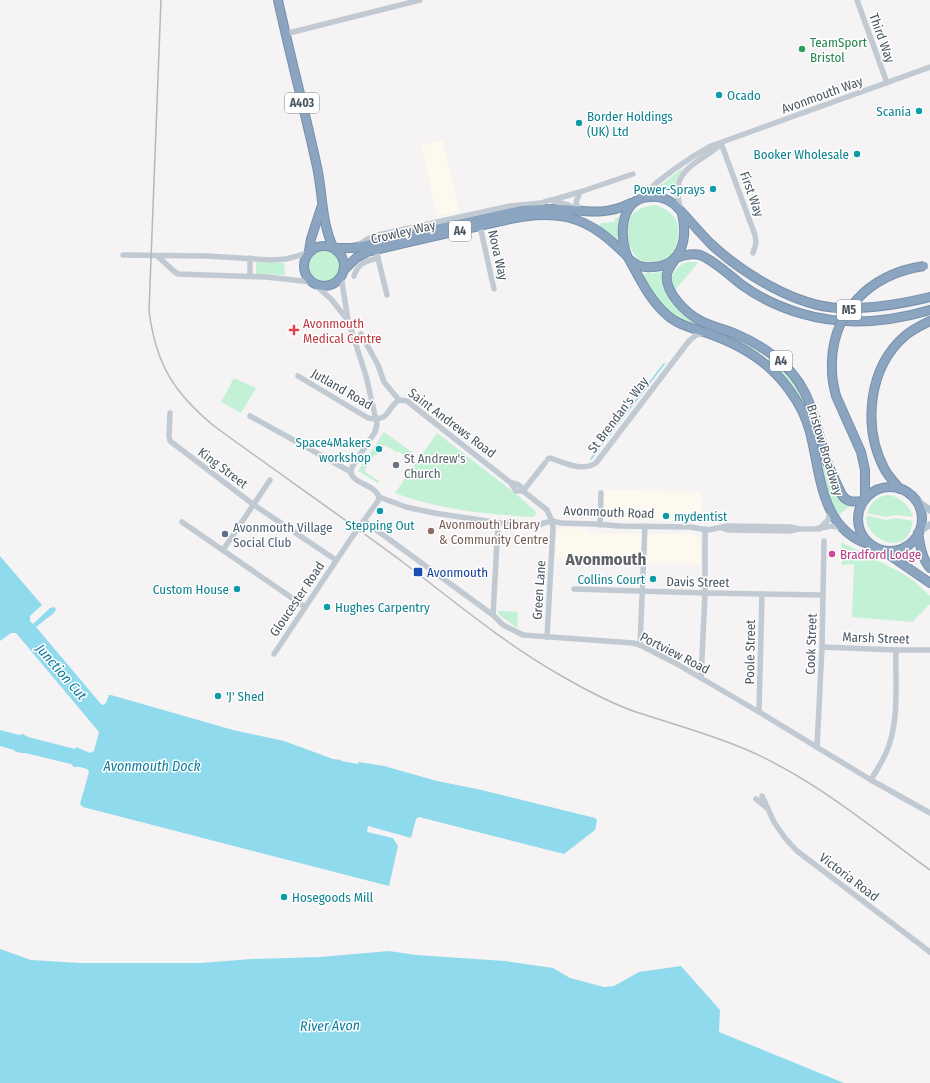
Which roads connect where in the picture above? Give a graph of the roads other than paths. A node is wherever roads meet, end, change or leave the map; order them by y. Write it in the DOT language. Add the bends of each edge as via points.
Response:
graph roads {
  1 [pos="278,0"];
  2 [pos="420,0"];
  3 [pos="857,0"];
  4 [pos="397,3"];
  5 [pos="285,34"];
  6 [pos="930,67"];
  7 [pos="887,83"];
  8 [pos="721,143"];
  9 [pos="633,174"];
  10 [pos="580,192"];
  11 [pos="550,200"];
  12 [pos="636,201"];
  13 [pos="322,207"];
  14 [pos="578,211"];
  15 [pos="682,213"];
  16 [pos="480,226"];
  17 [pos="333,248"];
  18 [pos="353,248"];
  19 [pos="308,252"];
  20 [pos="753,252"];
  21 [pos="377,254"];
  22 [pos="123,255"];
  23 [pos="157,256"];
  24 [pos="175,256"];
  25 [pos="250,258"];
  26 [pos="628,258"];
  27 [pos="675,259"];
  28 [pos="927,266"];
  29 [pos="171,268"];
  30 [pos="342,274"];
  31 [pos="250,276"];
  32 [pos="354,276"];
  33 [pos="313,283"];
  34 [pos="494,289"];
  35 [pos="387,295"];
  36 [pos="930,297"];
  37 [pos="930,310"];
  38 [pos="348,320"];
  39 [pos="930,321"];
  40 [pos="686,326"];
  41 [pos="706,332"];
  42 [pos="361,334"];
  43 [pos="689,341"];
  44 [pos="298,376"];
  45 [pos="399,400"];
  46 [pos="170,413"];
  47 [pos="250,416"];
  48 [pos="376,420"];
  49 [pos="183,443"];
  50 [pos="179,448"];
  51 [pos="351,472"];
  52 [pos="270,480"];
  53 [pos="900,489"];
  54 [pos="523,491"];
  55 [pos="601,493"];
  56 [pos="379,497"];
  57 [pos="914,499"];
  58 [pos="865,500"];
  59 [pos="254,505"];
  60 [pos="830,510"];
  61 [pos="930,510"];
  62 [pos="364,521"];
  63 [pos="552,521"];
  64 [pos="182,522"];
  65 [pos="498,523"];
  66 [pos="600,524"];
  67 [pos="930,525"];
  68 [pos="645,526"];
  69 [pos="842,528"];
  70 [pos="705,529"];
  71 [pos="818,529"];
  72 [pos="919,532"];
  73 [pos="824,541"];
  74 [pos="871,545"];
  75 [pos="223,550"];
  76 [pos="881,550"];
  77 [pos="336,560"];
  78 [pos="930,568"];
  79 [pos="930,583"];
  80 [pos="574,589"];
  81 [pos="643,592"];
  82 [pos="705,593"];
  83 [pos="762,594"];
  84 [pos="823,595"];
  85 [pos="305,607"];
  86 [pos="493,615"];
  87 [pos="547,637"];
  88 [pos="640,645"];
  89 [pos="822,647"];
  90 [pos="896,650"];
  91 [pos="930,650"];
  92 [pos="274,654"];
  93 [pos="701,678"];
  94 [pos="759,712"];
  95 [pos="817,747"];
  96 [pos="871,780"];
  97 [pos="762,796"];
  98 [pos="756,799"];
  99 [pos="768,808"];
  100 [pos="930,813"];
  101 [pos="930,952"];
  1 -- 5 [label="highway, A403"];
  2 -- 4 [label="street"];
  3 -- 7 [label="street, Third Way"];
  4 -- 5 [label="street"];
  5 -- 13 [label="highway, A403" via="318,168"];
  6 -- 7 [label="street, Avonmouth Way"];
  7 -- 8 [label="street, Avonmouth Way"];
  8 -- 12 [label="street, Avonmouth Way" via="711,146 682,164"];
  8 -- 15 [label="street, Avonmouth Way" via="681,177 678,191"];
  8 -- 20 [label="street, First Way" via="755,235"];
  9 -- 10 [label="street"];
  10 -- 11 [label="street"];
  10 -- 14 [label="street" via="576,202"];
  11 -- 14 [label="street"];
  11 -- 18 [label="street" via="510,206 378,235"];
  12 -- 14 [label="highway, Crowley Way / A4" via="611,211"];
  12 -- 15 [label="highway" via="647,197 660,198 671,202"];
  12 -- 26 [label="highway" via="628,209 622,227"];
  13 -- 17 [label="highway, A403"];
  13 -- 19 [label="highway, A403"];
  14 -- 18 [label="highway, Crowley Way / A4" via="522,210"];
  15 -- 27 [label="highway" via="684,237 681,250"];
  15 -- 36 [label="highway, M5" via="728,259 764,282 806,301 839,308 890,305"];
  16 -- 21 [label="highway, Crowley Way / A4"];
  16 -- 26 [label="highway, Crowley Way / A4" via="531,216 569,218 584,222 599,231"];
  16 -- 34 [label="street, Nova Way"];
  17 -- 18 [label="highway, Crowley Way / A4"];
  17 -- 19 [label="highway" via="326,245 318,246"];
  17 -- 30 [label="highway" via="343,258"];
  19 -- 25 [label="street" via="286,259"];
  19 -- 33 [label="highway" via="303,268 307,278"];
  21 -- 30 [label="highway, Crowley Way / A4" via="359,256"];
  21 -- 32 [label="street" via="361,263"];
  21 -- 35 [label="street"];
  22 -- 23 [label="street"];
  23 -- 24 [label="street"];
  23 -- 29 [label="street"];
  24 -- 25 [label="street"];
  24 -- 29 [label="street"];
  25 -- 31 [label="street"];
  26 -- 27 [label="highway" via="639,266 652,267 666,265"];
  26 -- 40 [label="highway, Bristow Broadway / A4" via="659,306 672,319"];
  27 -- 37 [label="highway, M5" via="691,254 702,256 763,298 802,314 817,317 870,321 910,316"];
  27 -- 58 [label="highway, Bristow Broadway / A4" via="668,271 667,282 681,306 701,321 758,345 787,367 809,401 828,464 842,495 852,502"];
  28 -- 58 [label="highway, M5, bridge" via="905,270 868,288 852,305 839,329 833,348 832,371 836,396 861,452 865,470"];
  29 -- 31 [label="street" via="182,274"];
  30 -- 33 [label="highway" via="331,285 320,286"];
  30 -- 38 [label="street"];
  31 -- 33 [label="street"];
  33 -- 38 [label="street" via="331,299"];
  38 -- 48 [label="street" via="366,376"];
  39 -- 53 [label="highway" via="907,334 897,344 879,374 873,396 871,409 878,451 885,469"];
  40 -- 41 [label="highway, Bristow Broadway / A4"];
  40 -- 43 [label="street"];
  41 -- 43 [label="street, St Brendan's Way" via="696,335"];
  41 -- 60 [label="highway, Bristow Broadway / A4" via="758,358 789,389 804,414"];
  42 -- 45 [label="street, Saint Andrews Road" via="385,384"];
  43 -- 54 [label="street, St Brendan's Way" via="596,463 579,467 550,458"];
  44 -- 48 [label="street, Jutland Road" via="368,418"];
  45 -- 48 [label="street" via="387,415"];
  45 -- 54 [label="street, Saint Andrews Road" via="407,401 511,483 516,491"];
  46 -- 50 [label="street, King Street" via="169,439"];
  47 -- 51 [label="street"];
  48 -- 51 [label="street" via="375,432"];
  49 -- 50 [label="street, King Street"];
  50 -- 59 [label="street, King Street"];
  51 -- 56 [label="street" via="353,477 375,490"];
  52 -- 59 [label="street"];
  53 -- 57 [label="highway"];
  53 -- 58 [label="highway" via="881,489"];
  54 -- 63 [label="street, Saint Andrews Road" via="547,510"];
  55 -- 66 [label="street"];
  56 -- 62 [label="street, Gloucester Road"];
  56 -- 65 [label="street, Avonmouth Road" via="406,507"];
  57 -- 61 [label="main road"];
  57 -- 72 [label="highway" via="920,508 922,520"];
  58 -- 74 [label="highway" via="859,513 859,526"];
  59 -- 75 [label="street"];
  59 -- 77 [label="street, King Street"];
  60 -- 69 [label="highway, Bristow Broadway / A4"];
  60 -- 71 [label="street" via="828,520"];
  62 -- 77 [label="street, Gloucester Road"];
  62 -- 86 [label="street, Portview Road"];
  63 -- 65 [label="street, Avonmouth Road" via="540,524"];
  63 -- 66 [label="street, Avonmouth Road"];
  63 -- 87 [label="street, Green Lane" via="554,528"];
  64 -- 75 [label="street"];
  65 -- 86 [label="street"];
  66 -- 68 [label="street, Avonmouth Road"];
  67 -- 72 [label="main road"];
  68 -- 70 [label="street, Avonmouth Road"];
  68 -- 81 [label="street"];
  69 -- 71 [label="street, Avonmouth Road" via="835,526"];
  69 -- 74 [label="highway, Bristow Broadway / A4" via="855,539"];
  70 -- 71 [label="street, Avonmouth Road"];
  70 -- 82 [label="street"];
  72 -- 76 [label="highway" via="909,545 903,548"];
  72 -- 78 [label="highway" via="922,552"];
  73 -- 84 [label="street, Cook Street"];
  74 -- 76 [label="highway"];
  75 -- 85 [label="street"];
  76 -- 79 [label="highway"];
  77 -- 85 [label="street, Gloucester Road"];
  80 -- 81 [label="street, Davis Street"];
  81 -- 82 [label="street, Davis Street"];
  81 -- 88 [label="street"];
  82 -- 83 [label="street, Davis Street"];
  82 -- 93 [label="street"];
  83 -- 84 [label="street, Davis Street"];
  83 -- 94 [label="street, Poole Street"];
  84 -- 89 [label="street, Cook Street"];
  85 -- 92 [label="street, Gloucester Road"];
  86 -- 87 [label="street, Portview Road" via="503,625 518,633"];
  87 -- 88 [label="street, Portview Road"];
  88 -- 93 [label="street, Portview Road"];
  89 -- 90 [label="street, Marsh Street"];
  89 -- 95 [label="street, Cook Street"];
  90 -- 91 [label="street, Marsh Street"];
  90 -- 96 [label="street" via="896,711 891,739"];
  93 -- 94 [label="street, Portview Road"];
  94 -- 95 [label="street, Portview Road"];
  95 -- 96 [label="street, Portview Road"];
  96 -- 100 [label="street, Portview Road"];
  97 -- 99 [label="street, Victoria Road"];
  98 -- 99 [label="street, Victoria Road"];
  99 -- 101 [label="street, Victoria Road" via="774,822 797,851"];
}
